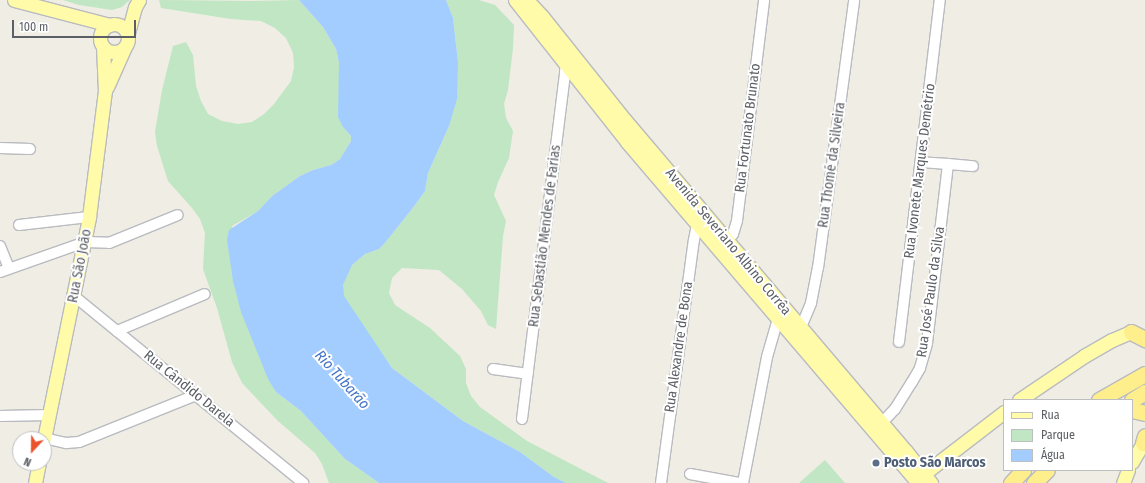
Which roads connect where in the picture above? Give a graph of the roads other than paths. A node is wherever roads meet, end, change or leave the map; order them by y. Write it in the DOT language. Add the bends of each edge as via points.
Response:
graph roads {
  1 [pos="14,0"];
  2 [pos="515,0"];
  3 [pos="527,0"];
  4 [pos="764,0"];
  5 [pos="854,0"];
  6 [pos="940,0"];
  7 [pos="137,3"];
  8 [pos="76,16"];
  9 [pos="112,24"];
  10 [pos="128,33"];
  11 [pos="102,44"];
  12 [pos="124,49"];
  13 [pos="570,61"];
  14 [pos="105,91"];
  15 [pos="0,148"];
  16 [pos="30,149"];
  17 [pos="921,162"];
  18 [pos="948,164"];
  19 [pos="973,166"];
  20 [pos="178,215"];
  21 [pos="89,217"];
  22 [pos="701,220"];
  23 [pos="19,225"];
  24 [pos="85,242"];
  25 [pos="723,245"];
  26 [pos="0,246"];
  27 [pos="5,270"];
  28 [pos="204,294"];
  29 [pos="74,296"];
  30 [pos="778,319"];
  31 [pos="801,327"];
  32 [pos="1138,330"];
  33 [pos="117,331"];
  34 [pos="1145,339"];
  35 [pos="899,342"];
  36 [pos="1145,362"];
  37 [pos="493,369"];
  38 [pos="528,374"];
  39 [pos="1145,374"];
  40 [pos="1126,384"];
  41 [pos="1145,392"];
  42 [pos="196,396"];
  43 [pos="1020,399"];
  44 [pos="1101,399"];
  45 [pos="1133,399"];
  46 [pos="1133,410"];
  47 [pos="1003,413"];
  48 [pos="1145,413"];
  49 [pos="49,415"];
  50 [pos="0,416"];
  51 [pos="522,419"];
  52 [pos="878,427"];
  53 [pos="46,431"];
  54 [pos="52,440"];
  55 [pos="1144,440"];
  56 [pos="912,459"];
  57 [pos="944,459"];
  58 [pos="1133,460"];
  59 [pos="37,471"];
  60 [pos="1046,471"];
  61 [pos="1128,471"];
  62 [pos="690,474"];
  63 [pos="924,481"];
  64 [pos="35,483"];
  65 [pos="303,483"];
  66 [pos="661,483"];
  67 [pos="739,483"];
  68 [pos="744,483"];
  69 [pos="1034,483"];
  70 [pos="1123,483"];
  1 -- 8 [label="main road"];
  2 -- 13 [label="main road, Avenida Severiano Albino Corrêa"];
  3 -- 13 [label="main road, Avenida Severiano Albino Corrêa" via="542,16"];
  4 -- 25 [label="street, Rua Fortunato Brunato" via="737,221 733,234"];
  5 -- 31 [label="street, Rua Thomé da Silveira" via="818,268 811,303"];
  6 -- 17 [label="street, Rua Ivonete Marques Demétrio"];
  7 -- 9 [label="main road"];
  7 -- 10 [label="main road"];
  8 -- 9 [label="main road"];
  8 -- 11 [label="main road"];
  9 -- 10 [label="main road" via="122,26"];
  9 -- 11 [label="main road" via="101,33"];
  10 -- 12 [label="main road" via="128,42"];
  11 -- 12 [label="main road" via="111,52"];
  11 -- 14 [label="main road, Rua São João"];
  12 -- 14 [label="main road, Rua São João"];
  13 -- 22 [label="main road, Avenida Severiano Albino Corrêa"];
  13 -- 38 [label="street, Rua Sebastião Mendes de Farias"];
  14 -- 21 [label="main road, Rua São João"];
  15 -- 16 [label="street"];
  17 -- 18 [label="street"];
  17 -- 35 [label="street, Rua Ivonete Marques Demétrio"];
  18 -- 19 [label="street"];
  18 -- 52 [label="street, Rua José Paulo da Silva" via="924,356 904,397"];
  20 -- 24 [label="street" via="108,243"];
  21 -- 23 [label="street"];
  21 -- 24 [label="main road, Rua São João"];
  22 -- 25 [label="main road, Avenida Severiano Albino Corrêa"];
  22 -- 66 [label="street, Rua Alexandre de Bona"];
  24 -- 27 [label="street"];
  24 -- 29 [label="main road, Rua São João"];
  25 -- 30 [label="main road, Avenida Severiano Albino Corrêa"];
  25 -- 31 [label="main road, Avenida Severiano Albino Corrêa"];
  26 -- 27 [label="street"];
  28 -- 33 [label="street"];
  29 -- 33 [label="street, Rua Cândido Darela"];
  29 -- 49 [label="main road, Rua São João"];
  30 -- 31 [label="main road"];
  30 -- 52 [label="main road, Avenida Severiano Albino Corrêa"];
  30 -- 68 [label="street" via="766,357"];
  31 -- 52 [label="main road, Avenida Severiano Albino Corrêa"];
  32 -- 34 [label="highway"];
  32 -- 43 [label="main road" via="1112,340 1084,356"];
  33 -- 42 [label="street, Rua Cândido Darela"];
  36 -- 40 [label="highway"];
  37 -- 38 [label="street"];
  38 -- 51 [label="street, Rua Sebastião Mendes de Farias"];
  39 -- 40 [label="highway"];
  40 -- 44 [label="highway"];
  41 -- 45 [label="highway"];
  42 -- 54 [label="street" via="80,442"];
  42 -- 65 [label="street, Rua Cândido Darela"];
  46 -- 48 [label="highway"];
  47 -- 57 [label="main road"];
  49 -- 50 [label="street"];
  49 -- 53 [label="main road, Rua São João"];
  52 -- 56 [label="main road, Avenida Severiano Albino Corrêa"];
  52 -- 63 [label="main road, Avenida Severiano Albino Corrêa"];
  55 -- 58 [label="main road"];
  56 -- 57 [label="main road"];
  56 -- 63 [label="main road, Avenida Severiano Albino Corrêa"];
  57 -- 63 [label="main road"];
  59 -- 64 [label="main road"];
  60 -- 69 [label="highway"];
  61 -- 70 [label="main road"];
  62 -- 67 [label="street"];
}
